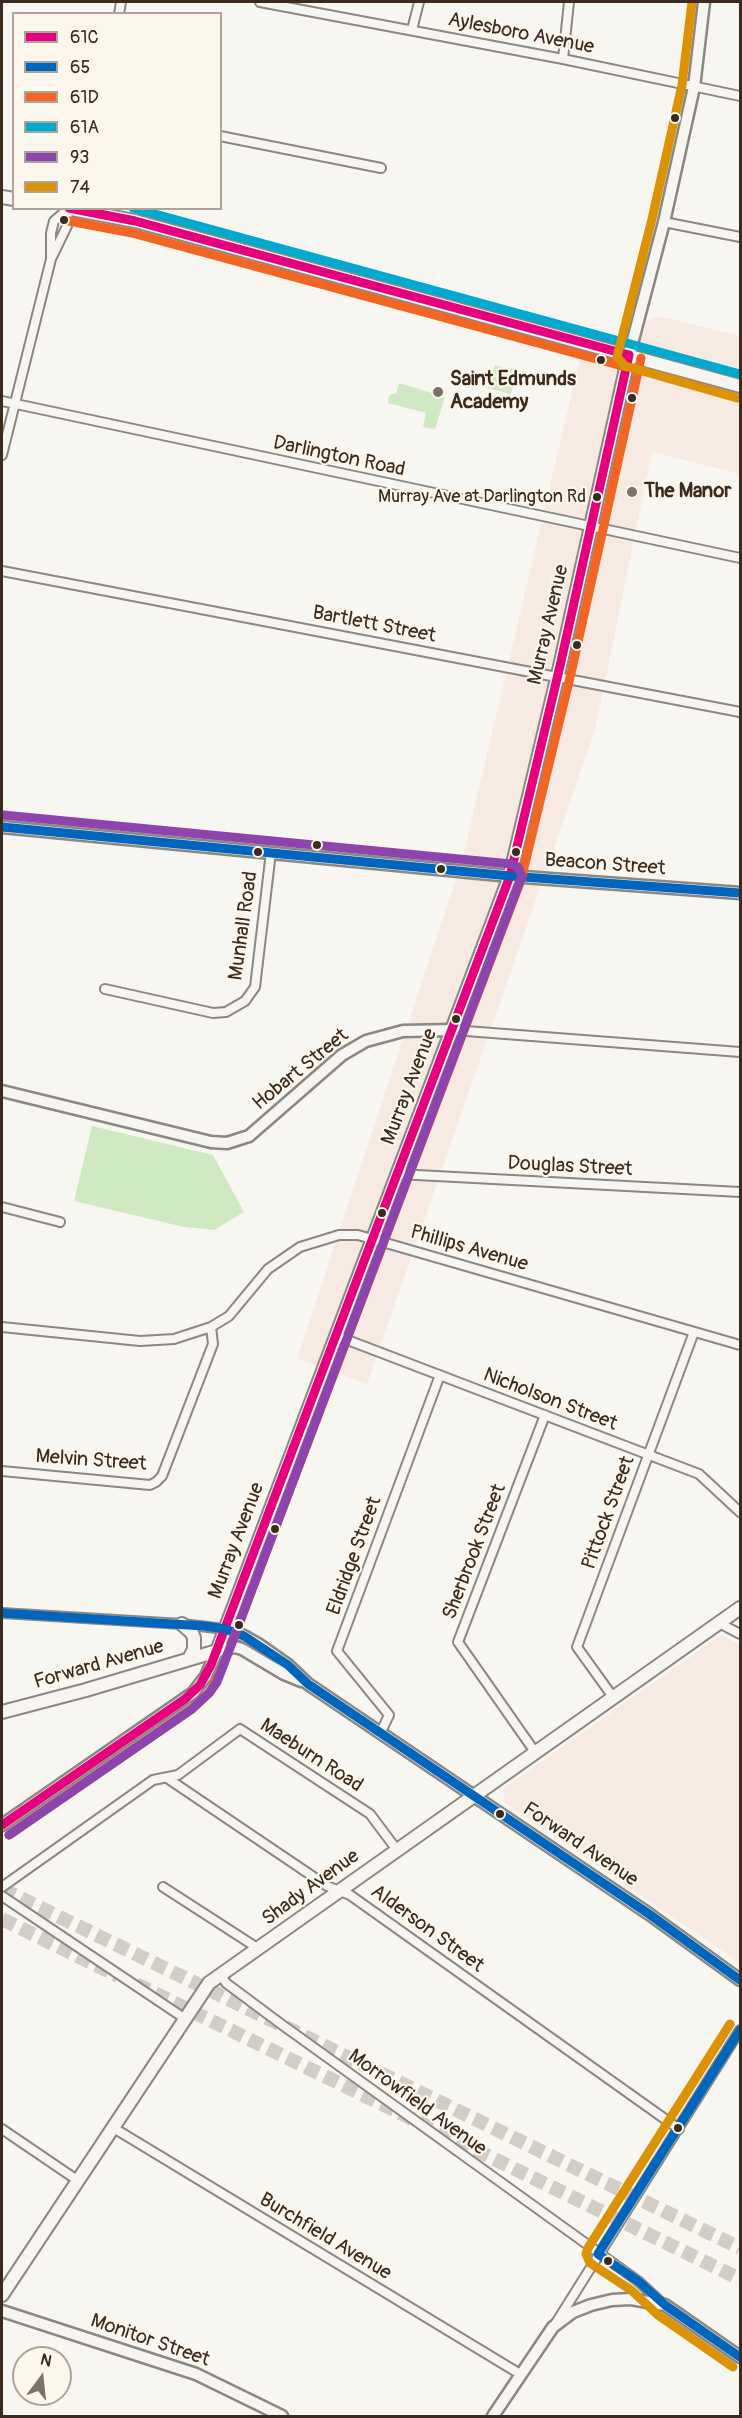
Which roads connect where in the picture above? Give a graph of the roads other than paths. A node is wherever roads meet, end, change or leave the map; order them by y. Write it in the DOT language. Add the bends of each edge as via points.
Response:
graph roads {
  1 [pos="260,2"];
  2 [pos="419,2"];
  3 [pos="569,2"];
  4 [pos="704,2"];
  5 [pos="301,6"];
  6 [pos="412,30"];
  7 [pos="562,59"];
  8 [pos="694,87"];
  9 [pos="741,96"];
  10 [pos="222,136"];
  11 [pos="381,168"];
  12 [pos="67,210"];
  13 [pos="68,210"];
  14 [pos="74,210"];
  15 [pos="664,222"];
  16 [pos="741,237"];
  17 [pos="51,259"];
  18 [pos="629,356"];
  19 [pos="741,386"];
  20 [pos="2,401"];
  21 [pos="13,403"];
  22 [pos="2,454"];
  23 [pos="592,526"];
  24 [pos="741,558"];
  25 [pos="2,571"];
  26 [pos="557,677"];
  27 [pos="741,712"];
  28 [pos="2,827"];
  29 [pos="271,852"];
  30 [pos="510,876"];
  31 [pos="741,893"];
  32 [pos="105,989"];
  33 [pos="453,1030"];
  34 [pos="741,1052"];
  35 [pos="2,1091"];
  36 [pos="398,1174"];
  37 [pos="741,1192"];
  38 [pos="2,1207"];
  39 [pos="60,1222"];
  40 [pos="372,1238"];
  41 [pos="2,1327"];
  42 [pos="211,1328"];
  43 [pos="694,1332"];
  44 [pos="337,1336"];
  45 [pos="741,1345"];
  46 [pos="440,1376"];
  47 [pos="545,1415"];
  48 [pos="648,1455"];
  49 [pos="2,1471"];
  50 [pos="741,1512"];
  51 [pos="741,1608"];
  52 [pos="2,1613"];
  53 [pos="719,1623"];
  54 [pos="182,1624"];
  55 [pos="225,1629"];
  56 [pos="741,1634"];
  57 [pos="243,1649"];
  58 [pos="217,1651"];
  59 [pos="189,1659"];
  60 [pos="308,1684"];
  61 [pos="613,1697"];
  62 [pos="2,1712"];
  63 [pos="380,1734"];
  64 [pos="535,1752"];
  65 [pos="167,1778"];
  66 [pos="472,1797"];
  67 [pos="2,1825"];
  68 [pos="397,1850"];
  69 [pos="2,1887"];
  70 [pos="163,1887"];
  71 [pos="340,1890"];
  72 [pos="2,1896"];
  73 [pos="259,1948"];
  74 [pos="221,1975"];
  75 [pos="741,1980"];
  76 [pos="184,2018"];
  77 [pos="741,2030"];
  78 [pos="112,2127"];
  79 [pos="2,2129"];
  80 [pos="679,2129"];
  81 [pos="77,2180"];
  82 [pos="598,2254"];
  83 [pos="2,2295"];
  84 [pos="665,2305"];
  85 [pos="2,2311"];
  86 [pos="553,2327"];
  87 [pos="741,2357"];
  88 [pos="520,2374"];
  89 [pos="282,2416"];
  90 [pos="493,2416"];
  1 -- 5 [label="street, Aylesboro Avenue"];
  2 -- 6 [label="street"];
  3 -- 7 [label="street"];
  4 -- 8 [label="main road, Murray Avenue"];
  5 -- 6 [label="street, Aylesboro Avenue"];
  6 -- 7 [label="street, Aylesboro Avenue"];
  7 -- 8 [label="street, Aylesboro Avenue"];
  8 -- 9 [label="street, Aylesboro Avenue"];
  8 -- 15 [label="main road, Murray Avenue"];
  10 -- 11 [label="street"];
  12 -- 17 [label="street" via="54,221"];
  13 -- 17 [label="street" via="63,238"];
  14 -- 18 [label="main road" via="135,221"];
  15 -- 16 [label="street"];
  15 -- 18 [label="main road, Murray Avenue"];
  17 -- 21 [label="street"];
  18 -- 19 [label="main road"];
  18 -- 23 [label="main road, Murray Avenue"];
  20 -- 21 [label="street, Darlington Road"];
  21 -- 22 [label="street"];
  21 -- 23 [label="street, Darlington Road"];
  23 -- 24 [label="street, Darlington Road"];
  23 -- 26 [label="main road, Murray Avenue"];
  25 -- 26 [label="street, Bartlett Street"];
  26 -- 27 [label="street, Bartlett Street"];
  26 -- 30 [label="main road, Murray Avenue"];
  28 -- 29 [label="main road, Beacon Street"];
  29 -- 30 [label="main road, Beacon Street"];
  29 -- 32 [label="street, Munhall Road" via="255,987 245,1001 226,1012 213,1013"];
  30 -- 31 [label="main road, Beacon Street"];
  30 -- 33 [label="main road, Murray Avenue"];
  33 -- 34 [label="street, Hobart Street"];
  33 -- 35 [label="main road, Hobart Street" via="403,1031 366,1041 342,1055 249,1136 227,1143"];
  33 -- 36 [label="main road, Murray Avenue"];
  36 -- 37 [label="street, Douglas Street"];
  36 -- 40 [label="main road, Murray Avenue"];
  38 -- 39 [label="street"];
  40 -- 42 [label="street, Phillips Avenue" via="339,1235 300,1247 268,1269 229,1316"];
  40 -- 43 [label="street, Phillips Avenue"];
  40 -- 44 [label="main road, Murray Avenue"];
  41 -- 42 [label="street, Phillips Avenue" via="140,1341 174,1339"];
  42 -- 49 [label="street, Melvin Street" via="213,1344 162,1476 156,1482 150,1485"];
  43 -- 45 [label="street, Phillips Avenue"];
  43 -- 48 [label="street, Pittock Street"];
  44 -- 46 [label="street, Nicholson Street"];
  44 -- 55 [label="main road, Murray Avenue"];
  46 -- 47 [label="street, Nicholson Street"];
  46 -- 63 [label="street, Eldridge Street" via="337,1651 389,1715"];
  47 -- 48 [label="street, Nicholson Street"];
  47 -- 64 [label="street, Sherbrook Street" via="458,1642"];
  48 -- 50 [label="street, Nicholson Street" via="699,1474"];
  48 -- 61 [label="street, Pittock Street" via="577,1647"];
  51 -- 53 [label="main road, Shady Avenue"];
  52 -- 54 [label="street"];
  53 -- 56 [label="street"];
  53 -- 61 [label="main road, Shady Avenue"];
  54 -- 55 [label="street"];
  54 -- 59 [label="main road" via="194,1638"];
  55 -- 57 [label="main road, Forward Avenue"];
  55 -- 58 [label="main road, Murray Avenue"];
  55 -- 60 [label="main road, Forward Avenue" via="288,1665"];
  57 -- 58 [label="main road, Forward Avenue"];
  57 -- 60 [label="main road, Forward Avenue"];
  58 -- 59 [label="main road, Forward Avenue"];
  58 -- 67 [label="main road, Murray Avenue" via="193,1693"];
  59 -- 62 [label="main road, Forward Avenue"];
  60 -- 63 [label="main road, Forward Avenue"];
  61 -- 64 [label="main road, Shady Avenue"];
  63 -- 66 [label="main road, Forward Avenue"];
  64 -- 66 [label="main road, Shady Avenue"];
  65 -- 68 [label="street, Maeburn Road" via="178,1775 240,1729 370,1814"];
  65 -- 69 [label="street" via="153,1780"];
  65 -- 71 [label="street, Alderson Street" via="327,1886"];
  66 -- 68 [label="main road, Shady Avenue"];
  66 -- 75 [label="main road, Forward Avenue"];
  68 -- 71 [label="main road, Shady Avenue"];
  70 -- 73 [label="street"];
  71 -- 73 [label="main road, Shady Avenue"];
  71 -- 80 [label="street, Alderson Street"];
  72 -- 76 [label="street"];
  73 -- 74 [label="main road, Shady Avenue"];
  74 -- 76 [label="main road, Shady Avenue" via="209,1983"];
  74 -- 82 [label="street, Morrowfield Avenue" via="281,2025"];
  76 -- 78 [label="main road, Shady Avenue"];
  77 -- 80 [label="street"];
  78 -- 81 [label="main road, Shady Avenue"];
  78 -- 88 [label="street, Burchfield Avenue"];
  79 -- 81 [label="street"];
  80 -- 82 [label="street"];
  81 -- 83 [label="main road, Shady Avenue"];
  82 -- 84 [label="street, Morrowfield Avenue"];
  82 -- 86 [label="street"];
  84 -- 86 [label="main road" via="612,2300 573,2312"];
  84 -- 87 [label="main road"];
  85 -- 89 [label="main road, Monitor Street" via="196,2374"];
  86 -- 88 [label="main road"];
  88 -- 90 [label="main road"];
}
